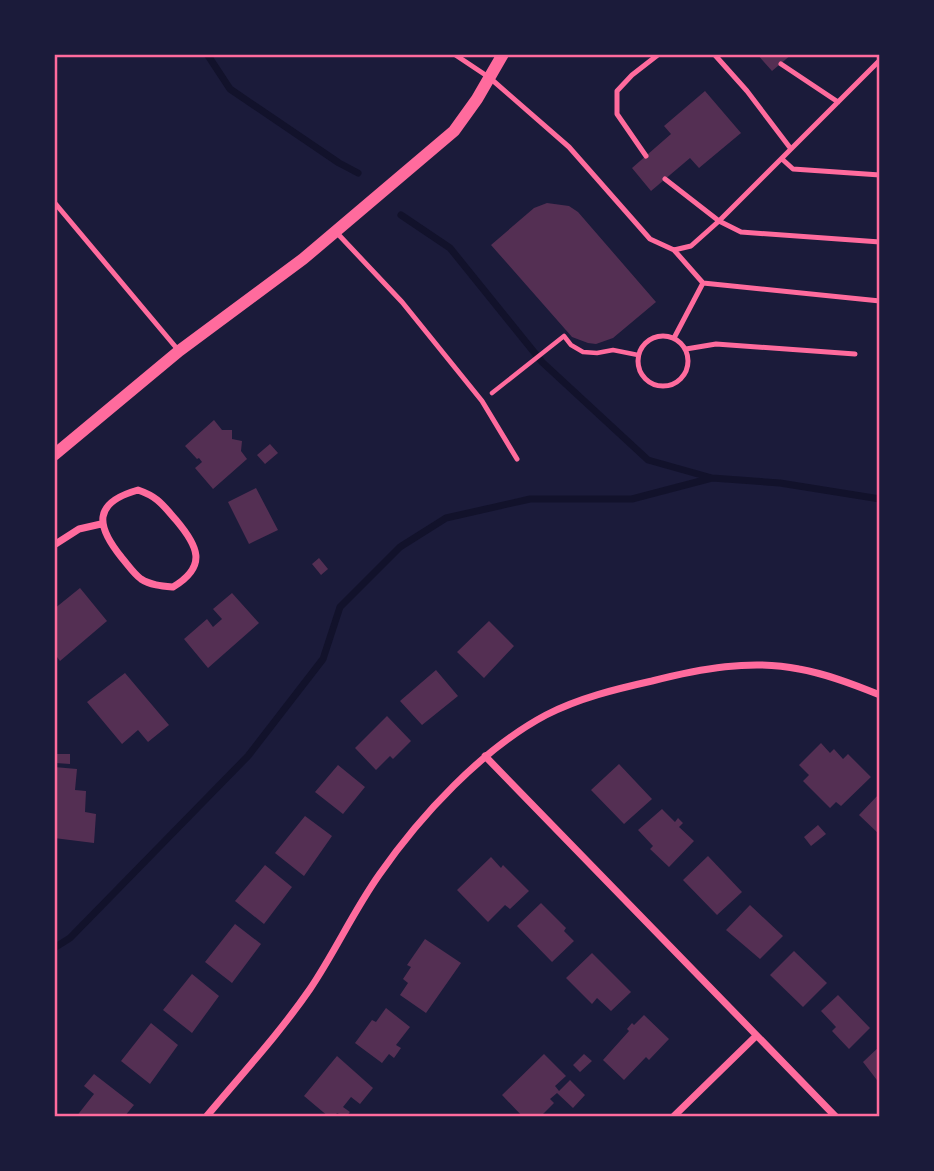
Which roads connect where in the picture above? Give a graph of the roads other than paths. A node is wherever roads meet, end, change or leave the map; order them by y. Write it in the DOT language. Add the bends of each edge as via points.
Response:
graph roads {
  1 [pos="454,54"];
  2 [pos="503,54"];
  3 [pos="659,54"];
  4 [pos="714,54"];
  5 [pos="880,60"];
  6 [pos="781,64"];
  7 [pos="490,78"];
  8 [pos="838,102"];
  9 [pos="791,149"];
  10 [pos="646,156"];
  11 [pos="782,159"];
  12 [pos="880,175"];
  13 [pos="665,179"];
  14 [pos="54,202"];
  15 [pos="719,221"];
  16 [pos="335,230"];
  17 [pos="880,242"];
  18 [pos="674,250"];
  19 [pos="703,283"];
  20 [pos="880,301"];
  21 [pos="674,338"];
  22 [pos="686,349"];
  23 [pos="178,351"];
  24 [pos="855,354"];
  25 [pos="54,455"];
  26 [pos="517,459"];
  27 [pos="102,524"];
  28 [pos="54,545"];
  29 [pos="880,695"];
  30 [pos="485,756"];
  31 [pos="756,1036"];
  32 [pos="206,1117"];
  33 [pos="673,1117"];
  34 [pos="836,1117"];
  1 -- 7 [label="lane"];
  2 -- 7 [label="street"];
  3 -- 10 [label="lane" via="617,91 617,114"];
  4 -- 9 [label="lane"];
  5 -- 8 [label="lane"];
  6 -- 8 [label="lane"];
  7 -- 16 [label="street" via="454,131"];
  7 -- 18 [label="lane" via="569,147 645,234"];
  8 -- 9 [label="lane"];
  9 -- 11 [label="lane"];
  11 -- 12 [label="lane" via="793,169"];
  11 -- 15 [label="lane"];
  13 -- 15 [label="lane"];
  14 -- 23 [label="lane"];
  15 -- 17 [label="lane" via="741,232"];
  15 -- 18 [label="lane" via="691,246"];
  16 -- 23 [label="street"];
  16 -- 26 [label="lane" via="402,302 482,401"];
  18 -- 19 [label="lane"];
  19 -- 20 [label="lane"];
  19 -- 21 [label="lane"];
  21 -- 22 [label="lane"];
  21 -- 22 [label="lane" via="652,337 646,342 638,355 643,378 666,387 680,380 688,365"];
  22 -- 24 [label="lane" via="716,344"];
  23 -- 25 [label="street"];
  27 -- 27 [label="street" via="106,537 139,578 173,587 187,578 196,558 193,540 154,496 138,490 118,496 106,508"];
  27 -- 28 [label="street" via="79,529"];
  29 -- 30 [label="street" via="798,668 710,669 576,702 525,727"];
  30 -- 31 [label="street"];
  30 -- 32 [label="street" via="403,844 308,991"];
  31 -- 33 [label="street"];
  31 -- 34 [label="street"];
}
